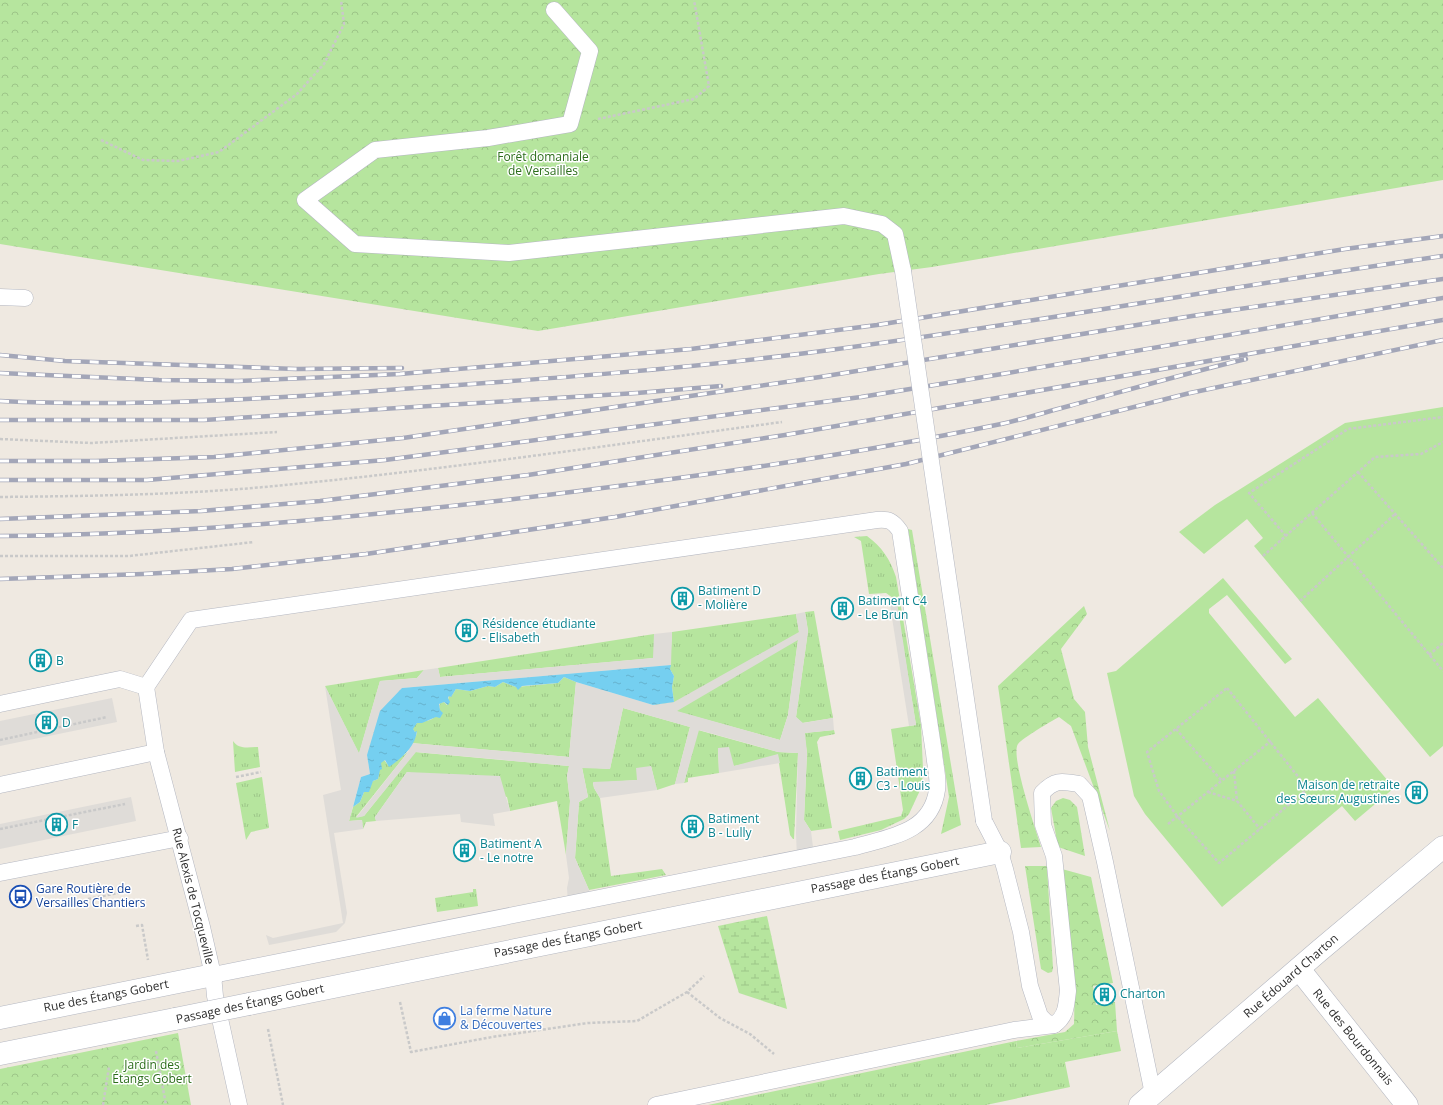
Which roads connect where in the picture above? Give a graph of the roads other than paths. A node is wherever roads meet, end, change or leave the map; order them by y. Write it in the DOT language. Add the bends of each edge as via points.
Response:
graph roads {
  1 [pos="554,10"];
  2 [pos="0,297"];
  3 [pos="25,298"];
  4 [pos="146,687"];
  5 [pos="0,704"];
  6 [pos="156,752"];
  7 [pos="0,785"];
  8 [pos="180,838"];
  9 [pos="1443,847"];
  10 [pos="1000,852"];
  11 [pos="0,873"];
  12 [pos="1299,969"];
  13 [pos="213,975"];
  14 [pos="0,1018"];
  15 [pos="1054,1025"];
  16 [pos="0,1054"];
  17 [pos="1146,1099"];
  18 [pos="239,1105"];
  19 [pos="656,1105"];
  20 [pos="1408,1105"];
  1 -- 10 [label="lane, bridge" via="590,52 570,124 488,138 375,150 305,200 355,244 509,253 844,216 882,224 895,234 903,271 984,822"];
  2 -- 3 [label="lane"];
  4 -- 5 [label="lane" via="120,679"];
  4 -- 6 [label="lane, Rue Alexis de Tocqueville"];
  4 -- 13 [label="lane" via="191,620 876,520 885,519 893,522 900,531 938,790 931,810 920,824 906,832 855,848"];
  6 -- 7 [label="lane"];
  6 -- 8 [label="lane, Rue Alexis de Tocqueville"];
  8 -- 11 [label="lane"];
  8 -- 13 [label="lane, Rue Alexis de Tocqueville"];
  9 -- 12 [label="street, Rue Édouard Charton"];
  10 -- 15 [label="lane" via="1020,932 1030,986 1040,1016"];
  10 -- 16 [label="street, Passage des Étangs Gobert, bridge"];
  12 -- 17 [label="street, Rue Édouard Charton"];
  12 -- 20 [label="street, Rue des Bourdonnais"];
  13 -- 14 [label="street, Rue des Étangs Gobert"];
  13 -- 18 [label="lane, Rue Alexis de Tocqueville" via="215,996"];
  15 -- 17 [label="lane" via="1065,1013 1068,991 1054,856 1043,825 1042,793 1051,784 1062,781 1079,784 1090,796 1105,862"];
  15 -- 19 [label="lane" via="1014,1030"];
}
